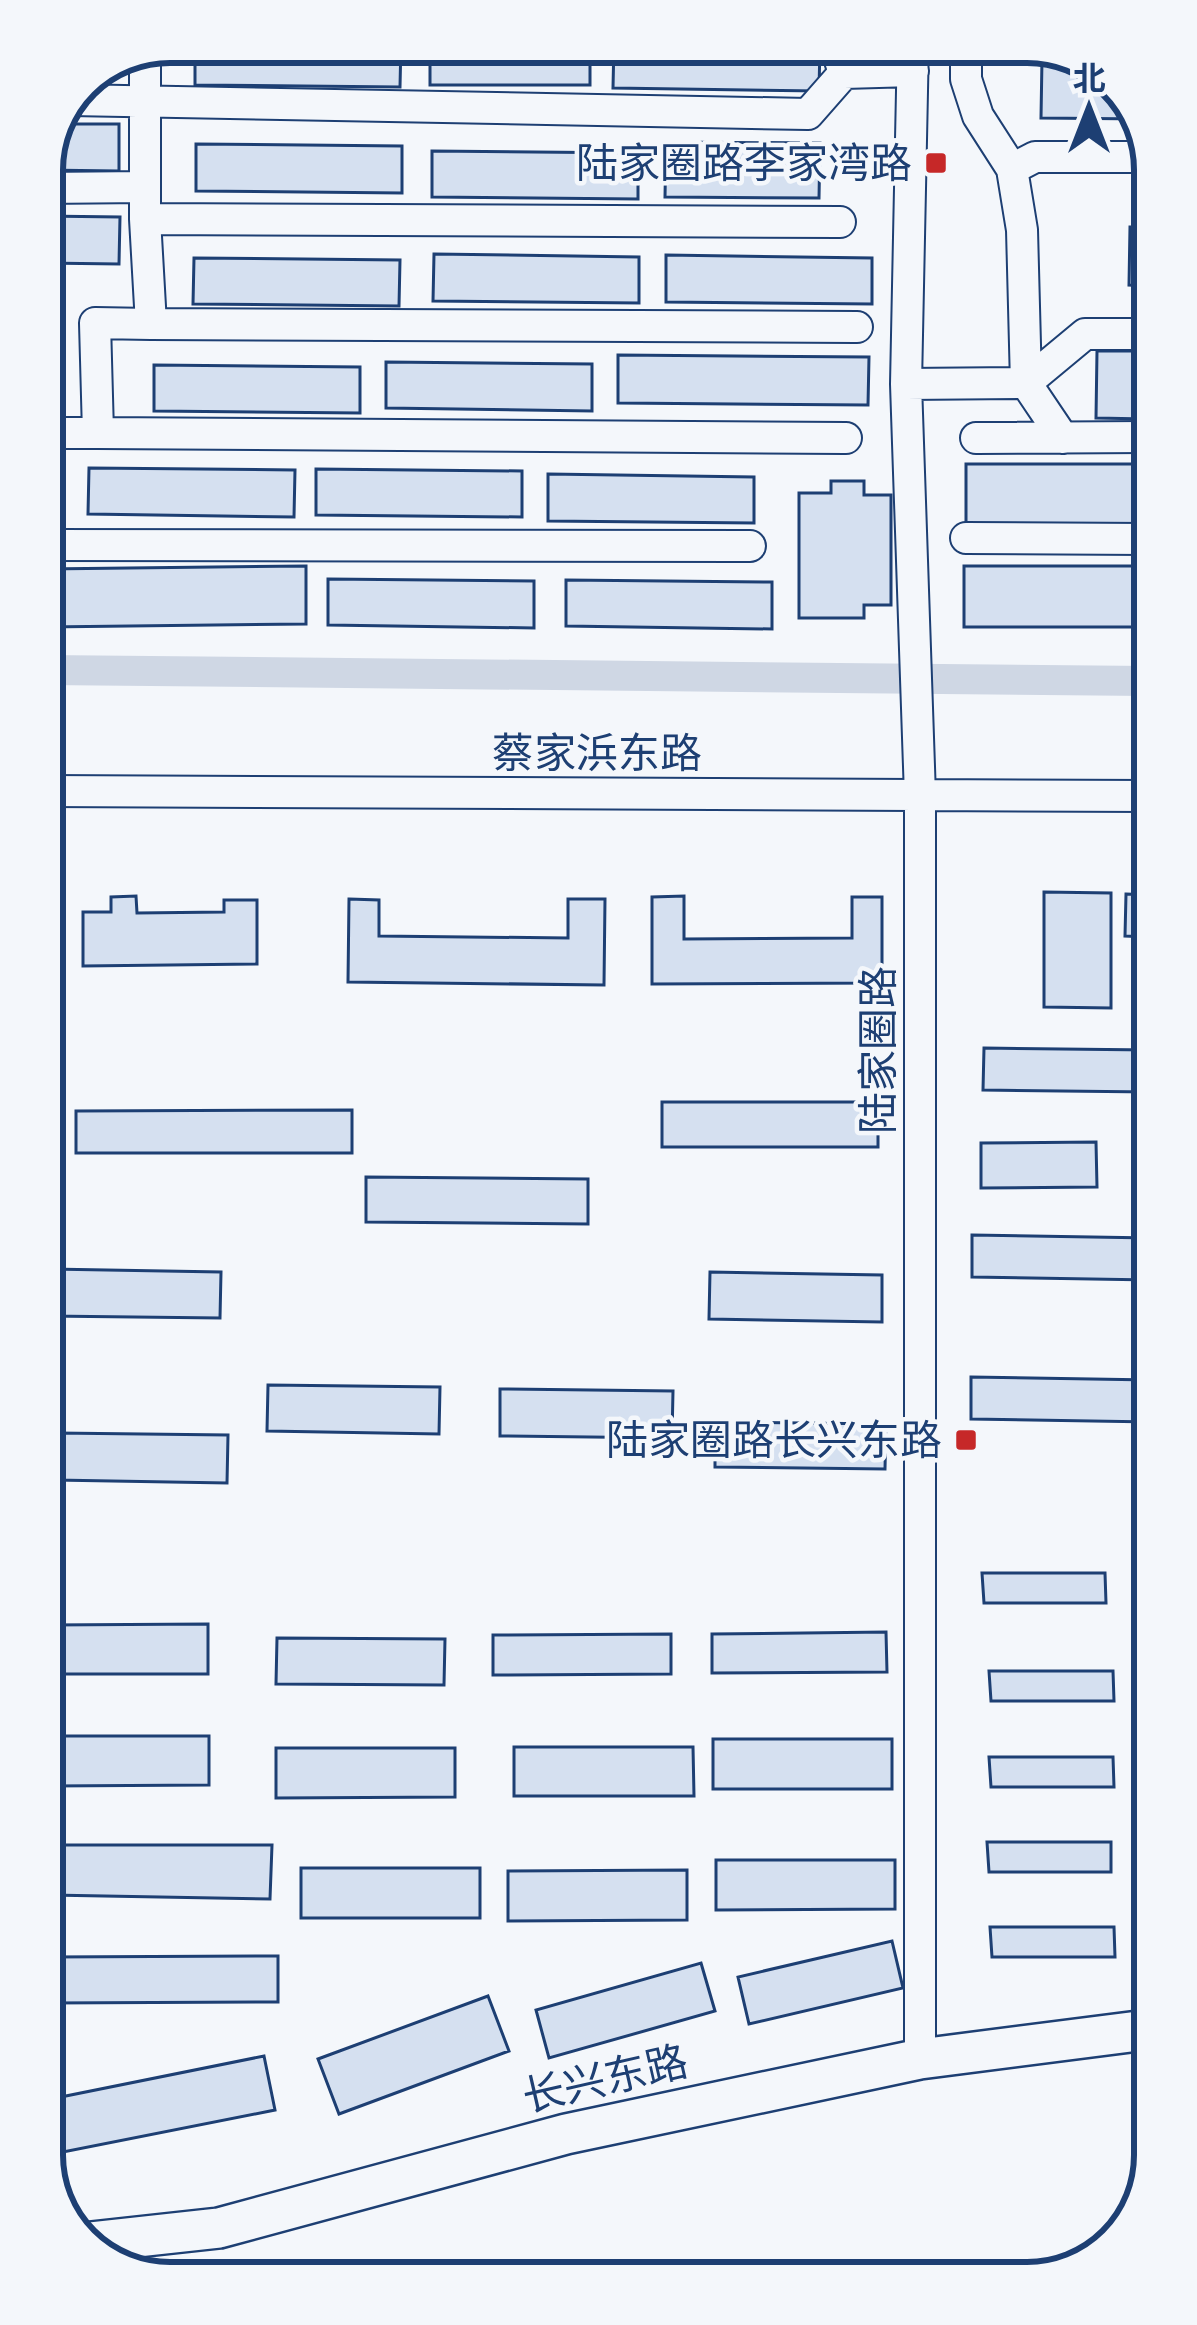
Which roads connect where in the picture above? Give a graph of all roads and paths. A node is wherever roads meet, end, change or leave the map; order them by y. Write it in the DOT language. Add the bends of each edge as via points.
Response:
graph roads {
  1 [pos="841,63"];
  2 [pos="889,63"];
  3 [pos="913,63"];
  4 [pos="967,63"];
  5 [pos="145,67"];
  6 [pos="844,74"];
  7 [pos="89,100"];
  8 [pos="145,101"];
  9 [pos="1133,157"];
  10 [pos="1012,169"];
  11 [pos="63,188"];
  12 [pos="145,188"];
  13 [pos="145,220"];
  14 [pos="840,222"];
  15 [pos="151,324"];
  16 [pos="857,327"];
  17 [pos="1134,334"];
  18 [pos="1026,383"];
  19 [pos="906,384"];
  20 [pos="63,433"];
  21 [pos="98,433"];
  22 [pos="846,437"];
  23 [pos="976,437"];
  24 [pos="1063,437"];
  25 [pos="1134,437"];
  26 [pos="967,538"];
  27 [pos="1134,538"];
  28 [pos="63,545"];
  29 [pos="750,546"];
  30 [pos="63,791"];
  31 [pos="920,796"];
  32 [pos="1134,796"];
  33 [pos="1134,2032"];
  34 [pos="920,2059"];
  35 [pos="106,2240"];
  1 -- 6 [label="street"];
  2 -- 6 [label="street"];
  3 -- 19 [label="street, 陆家圈路"];
  4 -- 10 [label="street" via="979,116"];
  5 -- 8 [label="street"];
  6 -- 8 [label="street" via="808,114"];
  7 -- 8 [label="street"];
  8 -- 12 [label="street"];
  9 -- 10 [label="street" via="1035,157"];
  10 -- 18 [label="street"];
  11 -- 12 [label="street"];
  12 -- 13 [label="street"];
  13 -- 14 [label="street"];
  13 -- 15 [label="street"];
  15 -- 16 [label="street"];
  15 -- 21 [label="street" via="95,323"];
  17 -- 18 [label="street" via="1084,334"];
  18 -- 19 [label="street"];
  18 -- 24 [label="street"];
  19 -- 31 [label="street, 陆家圈路"];
  20 -- 21 [label="street"];
  21 -- 22 [label="street"];
  23 -- 24 [label="street"];
  24 -- 25 [label="street"];
  26 -- 27 [label="street"];
  28 -- 29 [label="street"];
  30 -- 31 [label="street, 蔡家浜东路"];
  31 -- 32 [label="street, 蔡家浜东路"];
  31 -- 34 [label="street, 陆家圈路"];
  33 -- 34 [label="main road, 长兴东路"];
  34 -- 35 [label="main road, 长兴东路" via="566,2134 219,2228"];
}
